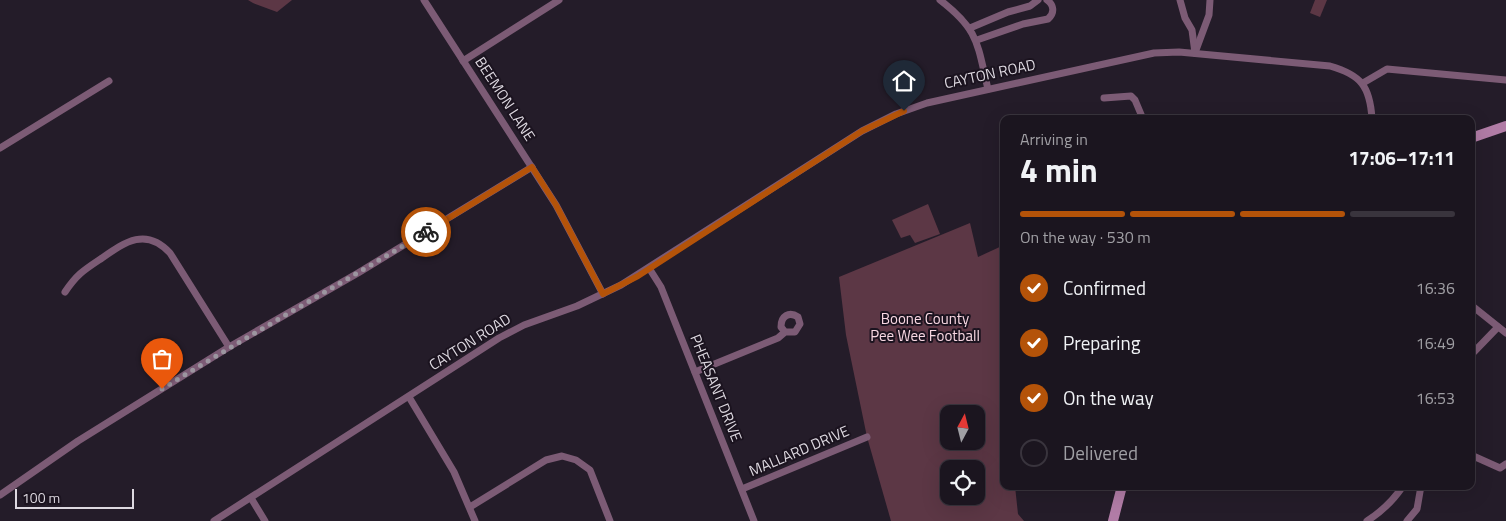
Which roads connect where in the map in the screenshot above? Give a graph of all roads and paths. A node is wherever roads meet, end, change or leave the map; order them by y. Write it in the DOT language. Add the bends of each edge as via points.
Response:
graph roads {
  1 [pos="424,0"];
  2 [pos="559,0"];
  3 [pos="940,0"];
  4 [pos="1038,0"];
  5 [pos="1047,0"];
  6 [pos="1180,0"];
  7 [pos="1210,0"];
  8 [pos="970,28"];
  9 [pos="977,40"];
  10 [pos="1195,53"];
  11 [pos="463,61"];
  12 [pos="1506,80"];
  13 [pos="108,81"];
  14 [pos="1363,83"];
  15 [pos="988,89"];
  16 [pos="1104,98"];
  17 [pos="1141,115"];
  18 [pos="1372,115"];
  19 [pos="1506,126"];
  20 [pos="1475,137"];
  21 [pos="0,148"];
  22 [pos="532,167"];
  23 [pos="649,268"];
  24 [pos="65,292"];
  25 [pos="603,294"];
  26 [pos="1475,308"];
  27 [pos="1498,327"];
  28 [pos="785,332"];
  29 [pos="1506,333"];
  30 [pos="229,347"];
  31 [pos="1475,351"];
  32 [pos="695,372"];
  33 [pos="409,398"];
  34 [pos="867,437"];
  35 [pos="1475,456"];
  36 [pos="1503,466"];
  37 [pos="1506,474"];
  38 [pos="742,490"];
  39 [pos="1121,490"];
  40 [pos="1400,490"];
  41 [pos="1420,490"];
  42 [pos="0,495"];
  43 [pos="251,498"];
  44 [pos="470,508"];
  45 [pos="214,521"];
  46 [pos="265,521"];
  47 [pos="476,521"];
  48 [pos="610,521"];
  49 [pos="754,521"];
  50 [pos="1113,521"];
  51 [pos="1367,521"];
  52 [pos="1407,521"];
  1 -- 11 [label="street, BEEMON LANE"];
  2 -- 11 [label="street"];
  3 -- 8 [label="street"];
  4 -- 8 [label="street" via="1030,6"];
  5 -- 9 [label="street" via="1053,6 1048,19 1022,24"];
  6 -- 10 [label="street" via="1192,30"];
  7 -- 10 [label="street" via="1209,15"];
  8 -- 9 [label="street"];
  9 -- 15 [label="street"];
  10 -- 14 [label="street, CAYTON ROAD" via="1330,66 1344,70"];
  10 -- 15 [label="street, CAYTON ROAD" via="1154,53"];
  11 -- 22 [label="street, BEEMON LANE"];
  12 -- 14 [label="street" via="1392,69"];
  13 -- 21 [label="street"];
  14 -- 18 [label="street" via="1369,94"];
  15 -- 23 [label="street, CAYTON ROAD" via="927,103 862,131"];
  16 -- 17 [label="street" via="1131,96"];
  19 -- 20 [label="main road"];
  22 -- 25 [label="street, BEEMON LANE"];
  22 -- 30 [label="street"];
  23 -- 25 [label="street, CAYTON ROAD"];
  23 -- 32 [label="street, PHEASANT DRIVE" via="661,287"];
  24 -- 30 [label="street" via="75,277 122,244 137,239 152,241 170,253"];
  25 -- 33 [label="street, CAYTON ROAD" via="513,330"];
  26 -- 27 [label="street"];
  27 -- 29 [label="street"];
  27 -- 31 [label="street"];
  28 -- 32 [label="street" via="778,338"];
  30 -- 42 [label="street"];
  32 -- 38 [label="street, PHEASANT DRIVE"];
  33 -- 43 [label="street, CAYTON ROAD"];
  33 -- 44 [label="street" via="454,472"];
  34 -- 38 [label="street, MALLARD DRIVE"];
  35 -- 36 [label="street"];
  36 -- 37 [label="street"];
  38 -- 49 [label="street, PHEASANT DRIVE"];
  39 -- 50 [label="main road"];
  40 -- 51 [label="street"];
  41 -- 52 [label="street" via="1417,509"];
  43 -- 45 [label="street, CAYTON ROAD"];
  43 -- 46 [label="street"];
  44 -- 47 [label="street"];
  44 -- 48 [label="street" via="546,460 562,456 576,460 590,470"];
}
